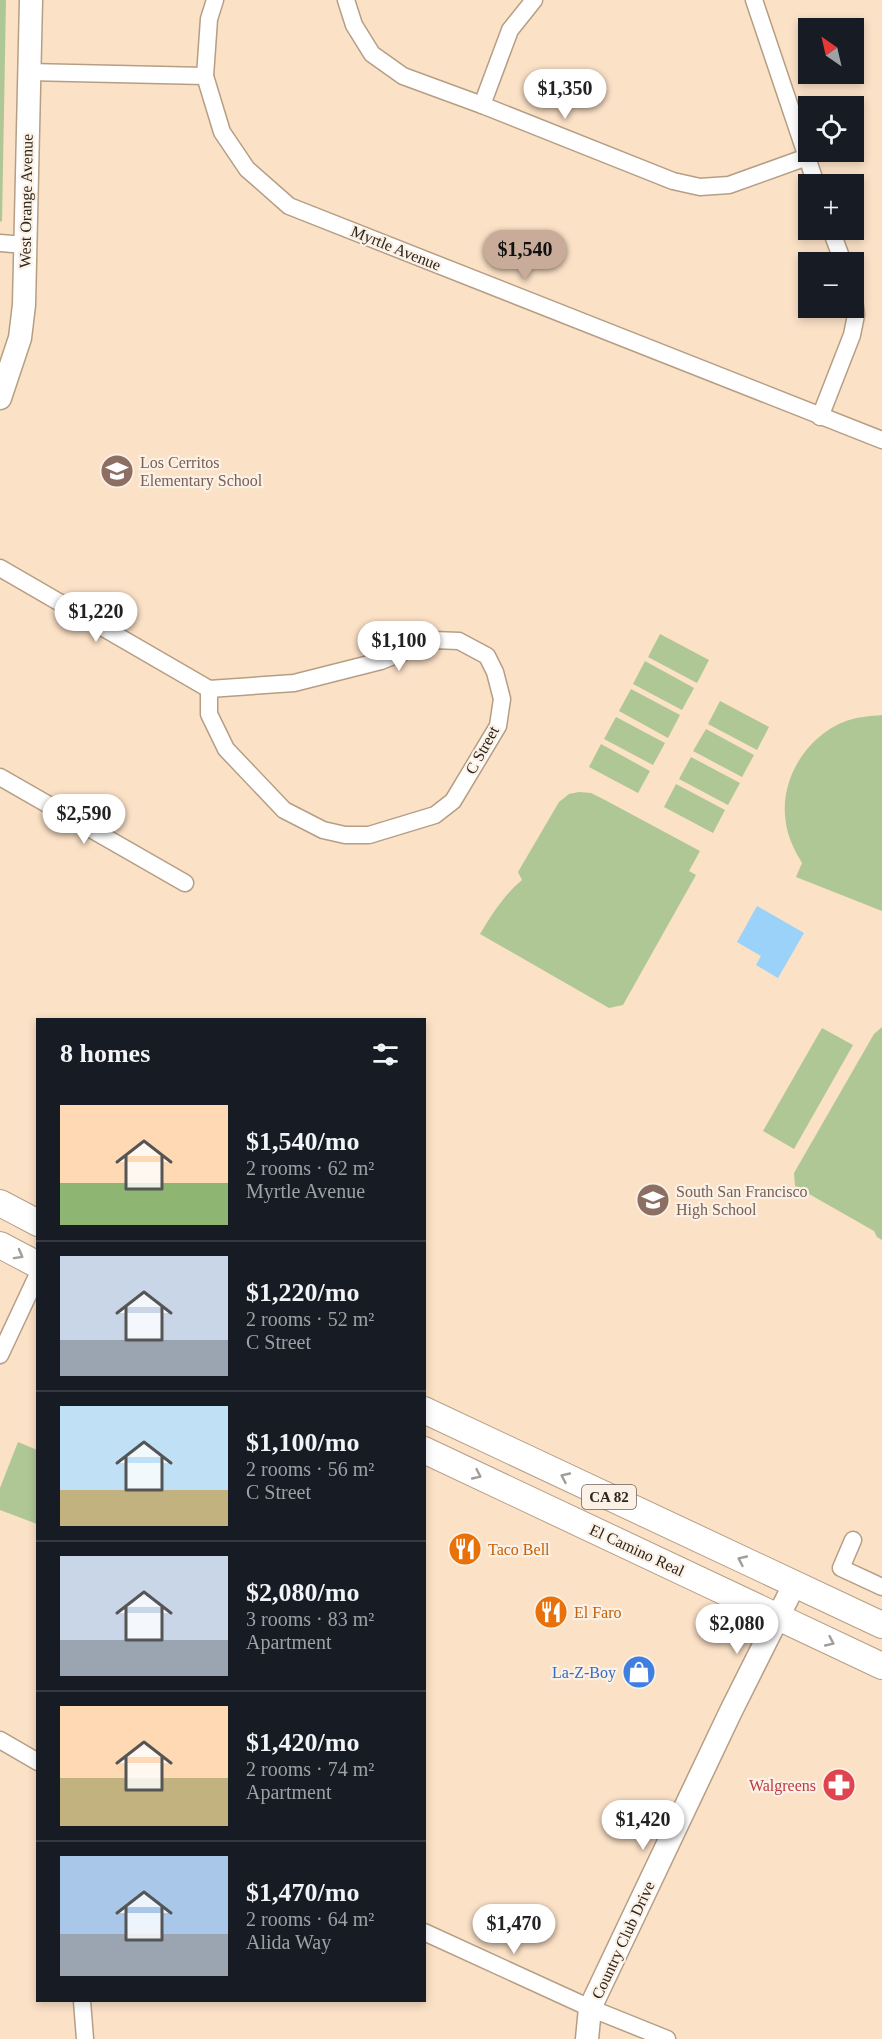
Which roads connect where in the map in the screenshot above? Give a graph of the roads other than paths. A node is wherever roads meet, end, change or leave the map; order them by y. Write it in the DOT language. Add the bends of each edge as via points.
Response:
graph roads {
  1 [pos="31,0"];
  2 [pos="215,0"];
  3 [pos="346,0"];
  4 [pos="534,0"];
  5 [pos="753,0"];
  6 [pos="28,72"];
  7 [pos="205,76"];
  8 [pos="482,105"];
  9 [pos="798,131"];
  10 [pos="798,160"];
  11 [pos="0,243"];
  12 [pos="25,245"];
  13 [pos="855,318"];
  14 [pos="0,398"];
  15 [pos="820,417"];
  16 [pos="882,440"];
  17 [pos="0,568"];
  18 [pos="209,689"];
  19 [pos="0,777"];
  20 [pos="186,882"];
  21 [pos="0,1203"];
  22 [pos="36,1222"];
  23 [pos="0,1245"];
  24 [pos="36,1264"];
  25 [pos="36,1278"];
  26 [pos="0,1355"];
  27 [pos="426,1411"];
  28 [pos="426,1451"];
  29 [pos="854,1540"];
  30 [pos="794,1585"];
  31 [pos="882,1587"];
  32 [pos="779,1617"];
  33 [pos="882,1624"];
  34 [pos="882,1666"];
  35 [pos="0,1740"];
  36 [pos="36,1761"];
  37 [pos="426,1933"];
  38 [pos="82,2002"];
  39 [pos="591,2008"];
  40 [pos="85,2039"];
  41 [pos="587,2039"];
  42 [pos="667,2039"];
  1 -- 6 [label="street, West Orange Avenue"];
  2 -- 7 [label="street" via="209,19"];
  3 -- 8 [label="street" via="354,25 372,54 403,76"];
  4 -- 8 [label="street" via="510,30"];
  5 -- 9 [label="street"];
  6 -- 7 [label="street"];
  6 -- 12 [label="street, West Orange Avenue"];
  7 -- 15 [label="street, Myrtle Avenue" via="222,132 246,169 289,206"];
  8 -- 10 [label="street" via="673,181 700,187 729,185"];
  11 -- 12 [label="street"];
  12 -- 14 [label="street, West Orange Avenue" via="20,338"];
  13 -- 15 [label="street"];
  15 -- 16 [label="street, Myrtle Avenue"];
  17 -- 18 [label="street"];
  18 -- 18 [label="street, C Street" via="294,683 381,661 433,640 459,641 487,656 502,699 498,726 453,801 435,815 369,835 345,835 323,830 284,810 226,749 209,714"];
  19 -- 20 [label="street"];
  21 -- 22 [label="main road"];
  23 -- 24 [label="main road, one-way"];
  25 -- 26 [label="street"];
  30 -- 27 [label="main road, CA 82, one-way"];
  28 -- 32 [label="main road, El Camino Real / CA 82, one-way"];
  29 -- 31 [label="street" via="841,1568"];
  30 -- 32 [label="street, Country Club Drive"];
  30 -- 33 [label="main road, CA 82"];
  32 -- 34 [label="main road, El Camino Real / CA 82, one-way"];
  32 -- 39 [label="street, Country Club Drive" via="730,1711"];
  35 -- 36 [label="street"];
  37 -- 39 [label="street"];
  38 -- 40 [label="street"];
  39 -- 41 [label="street, Country Club Drive"];
  39 -- 42 [label="street"];
}
